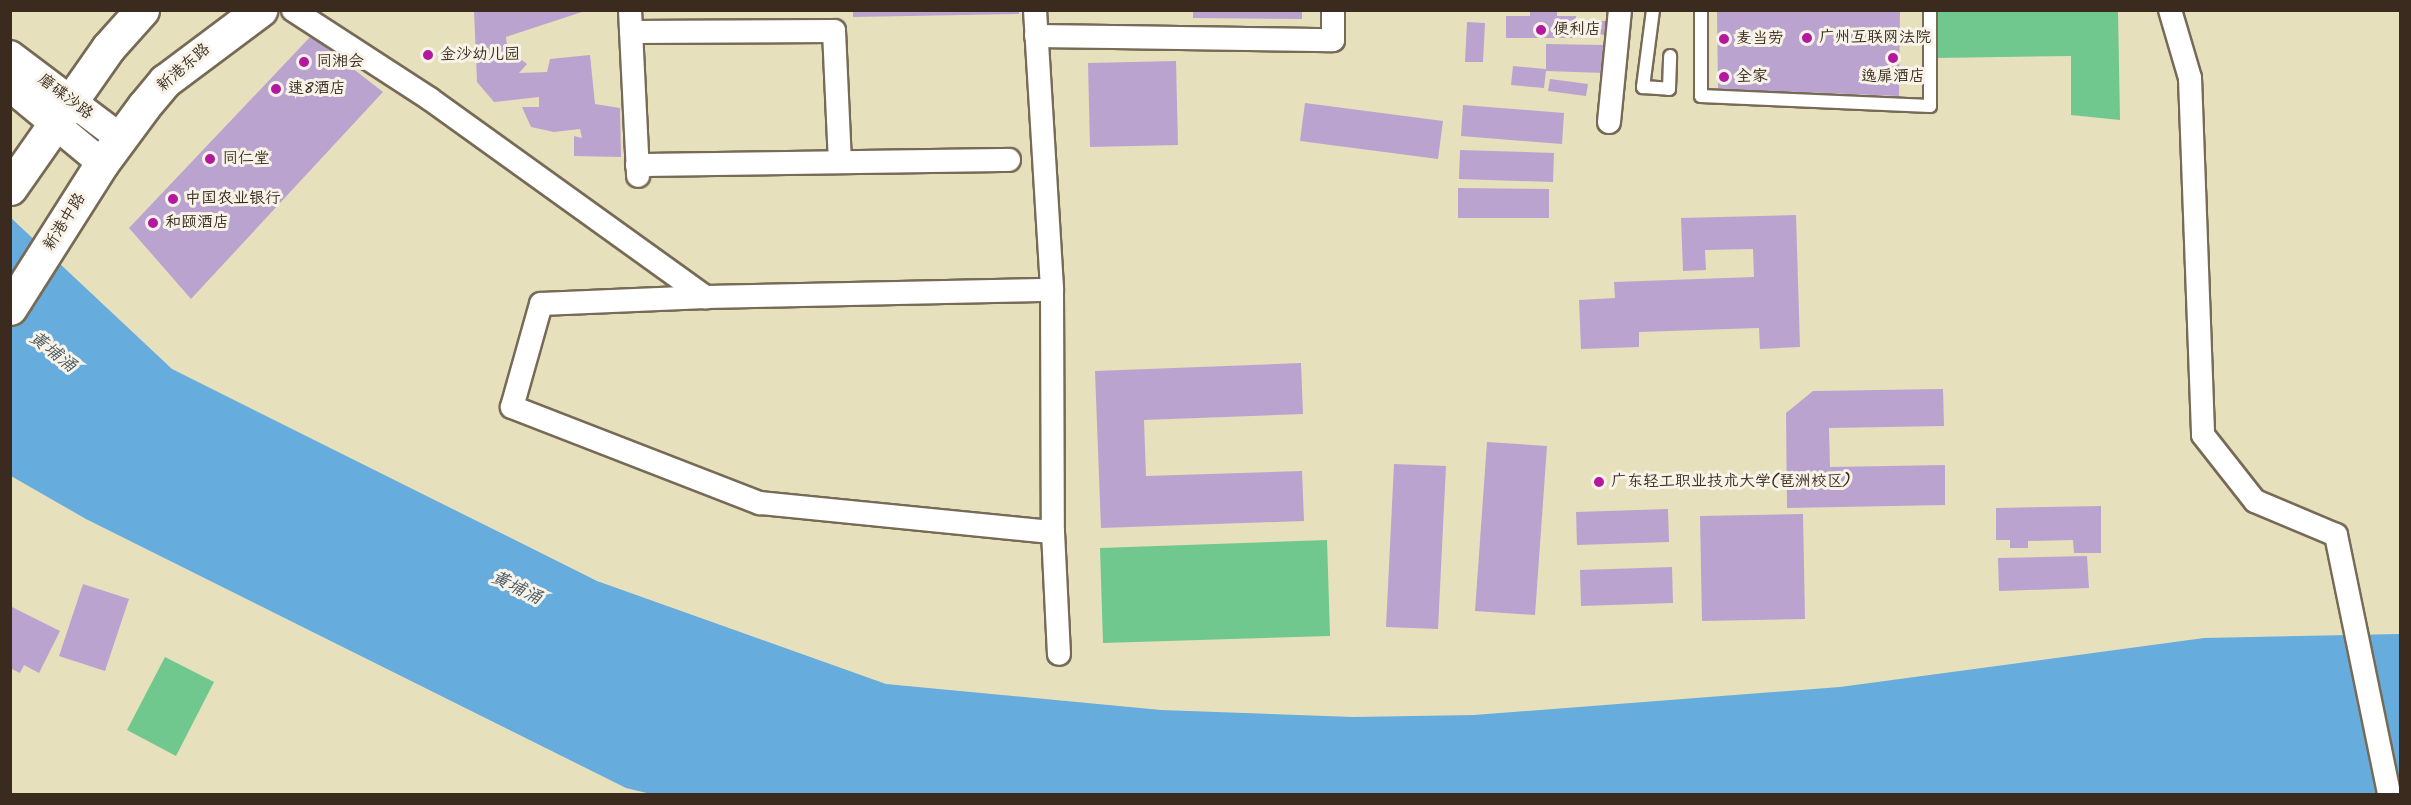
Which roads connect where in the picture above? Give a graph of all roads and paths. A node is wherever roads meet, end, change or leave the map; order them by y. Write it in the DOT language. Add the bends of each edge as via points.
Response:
graph roads {
  1 [pos="142,10"];
  2 [pos="260,10"];
  3 [pos="293,10"];
  4 [pos="1035,10"];
  5 [pos="1333,10"];
  6 [pos="1620,10"];
  7 [pos="1653,10"];
  8 [pos="1701,10"];
  9 [pos="1930,10"];
  10 [pos="2170,10"];
  11 [pos="631,21"];
  12 [pos="1036,36"];
  13 [pos="10,55"];
  14 [pos="1670,56"];
  15 [pos="10,87"];
  16 [pos="62,111"];
  17 [pos="1609,123"];
  18 [pos="111,150"];
  19 [pos="1009,160"];
  20 [pos="840,162"];
  21 [pos="13,183"];
  22 [pos="1052,290"];
  23 [pos="706,297"];
  24 [pos="10,308"];
  25 [pos="1053,532"];
  26 [pos="1059,654"];
  27 [pos="2389,795"];
  1 -- 16 [label="main road" via="108,48"];
  2 -- 18 [label="main road, 新港东路" via="165,81"];
  3 -- 23 [label="street" via="430,99"];
  4 -- 12 [label="street"];
  5 -- 12 [label="street" via="1333,40"];
  6 -- 17 [label="street"];
  7 -- 14 [label="lane" via="1643,87 1669,90"];
  8 -- 9 [label="lane" via="1701,96 1930,106"];
  10 -- 27 [label="street" via="2190,78 2203,435 2255,501 2336,535"];
  11 -- 20 [label="street" via="834,31"];
  11 -- 20 [label="street" via="638,171"];
  12 -- 22 [label="street"];
  13 -- 16 [label="street, 磨碟沙路"];
  15 -- 16 [label="street, 磨碟沙路"];
  16 -- 18 [label="street, 磨碟沙路"];
  16 -- 21 [label="main road"];
  18 -- 24 [label="main road, 新港中路"];
  19 -- 20 [label="street"];
  22 -- 23 [label="street"];
  22 -- 25 [label="street"];
  23 -- 25 [label="street" via="541,304 512,407 760,503"];
  25 -- 26 [label="street"];
}
